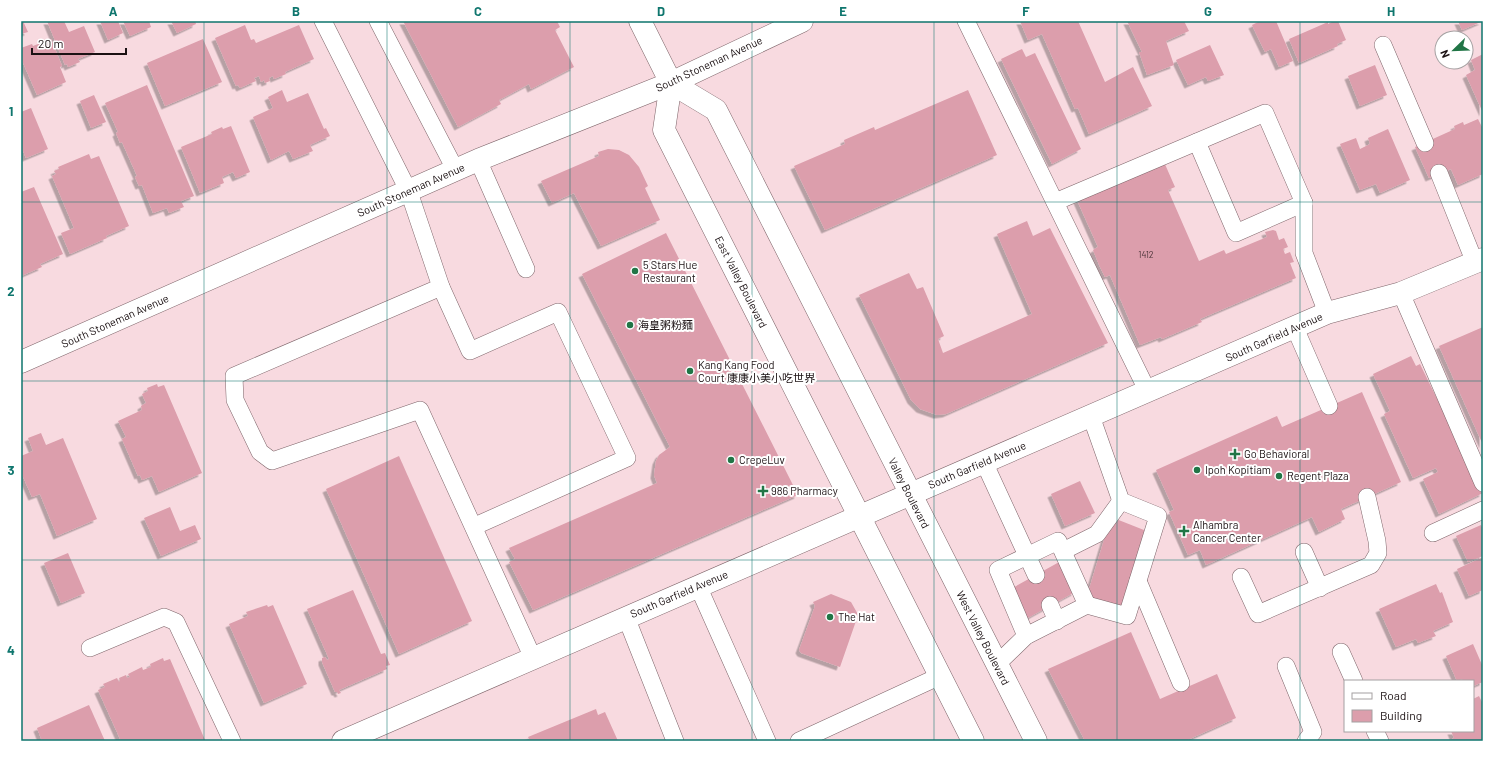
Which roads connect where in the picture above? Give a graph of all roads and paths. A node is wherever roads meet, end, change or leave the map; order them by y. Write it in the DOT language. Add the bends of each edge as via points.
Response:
graph roads {
  1 [pos="322,21"];
  2 [pos="378,21"];
  3 [pos="640,21"];
  4 [pos="802,21"];
  5 [pos="966,21"];
  6 [pos="1383,45"];
  7 [pos="671,83"];
  8 [pos="1197,142"];
  9 [pos="1425,143"];
  10 [pos="478,160"];
  11 [pos="456,171"];
  12 [pos="1439,174"];
  13 [pos="409,192"];
  14 [pos="1055,202"];
  15 [pos="1304,203"];
  16 [pos="1479,261"];
  17 [pos="526,269"];
  18 [pos="441,287"];
  19 [pos="1401,293"];
  20 [pos="1327,313"];
  21 [pos="1294,328"];
  22 [pos="21,362"];
  23 [pos="1148,392"];
  24 [pos="1329,406"];
  25 [pos="1091,416"];
  26 [pos="984,462"];
  27 [pos="1483,482"];
  28 [pos="911,494"];
  29 [pos="1366,497"];
  30 [pos="1121,500"];
  31 [pos="1483,510"];
  32 [pos="860,516"];
  33 [pos="475,526"];
  34 [pos="1433,533"];
  35 [pos="930,536"];
  36 [pos="1063,551"];
  37 [pos="1304,552"];
  38 [pos="1027,555"];
  39 [pos="1036,575"];
  40 [pos="1241,577"];
  41 [pos="1138,582"];
  42 [pos="698,586"];
  43 [pos="1320,588"];
  44 [pos="1086,605"];
  45 [pos="626,617"];
  46 [pos="1026,636"];
  47 [pos="90,648"];
  48 [pos="1341,652"];
  49 [pos="533,658"];
  50 [pos="996,665"];
  51 [pos="1286,666"];
  52 [pos="940,676"];
  53 [pos="1354,680"];
  54 [pos="1181,683"];
  55 [pos="1376,732"];
  56 [pos="232,741"];
  57 [pos="342,741"];
  58 [pos="675,741"];
  59 [pos="767,741"];
  60 [pos="799,741"];
  61 [pos="973,741"];
  62 [pos="1036,741"];
  63 [pos="1306,741"];
  64 [pos="1380,741"];
  1 -- 13 [label="lane"];
  2 -- 11 [label="lane"];
  3 -- 7 [label="main road"];
  4 -- 7 [label="main road, South Stoneman Avenue"];
  5 -- 14 [label="lane"];
  6 -- 9 [label="lane"];
  7 -- 10 [label="main road, South Stoneman Avenue"];
  7 -- 28 [label="main road, Valley Boulevard" via="716,110"];
  7 -- 32 [label="main road, East Valley Boulevard" via="664,130"];
  8 -- 14 [label="lane"];
  8 -- 15 [label="lane" via="1265,113"];
  8 -- 15 [label="lane" via="1236,233"];
  10 -- 11 [label="main road, South Stoneman Avenue"];
  10 -- 17 [label="lane"];
  11 -- 13 [label="main road, South Stoneman Avenue"];
  12 -- 16 [label="lane"];
  13 -- 18 [label="lane"];
  13 -- 22 [label="main road, South Stoneman Avenue"];
  14 -- 23 [label="lane"];
  15 -- 20 [label="lane" via="1304,253"];
  16 -- 19 [label="main road, South Garfield Avenue"];
  18 -- 33 [label="lane" via="470,351 558,312 627,458"];
  18 -- 33 [label="lane" via="234,376 235,400 260,452 272,461 420,410"];
  19 -- 20 [label="main road, South Garfield Avenue"];
  19 -- 27 [label="lane"];
  20 -- 21 [label="main road, South Garfield Avenue"];
  21 -- 23 [label="main road, South Garfield Avenue"];
  21 -- 24 [label="lane"];
  23 -- 25 [label="main road, South Garfield Avenue"];
  25 -- 26 [label="main road, South Garfield Avenue"];
  25 -- 30 [label="lane"];
  26 -- 28 [label="main road, South Garfield Avenue"];
  26 -- 38 [label="lane"];
  28 -- 32 [label="main road, South Garfield Avenue"];
  28 -- 35 [label="main road, Valley Boulevard"];
  29 -- 43 [label="lane" via="1377,541 1378,553 1372,565"];
  30 -- 36 [label="lane" via="1097,534"];
  30 -- 41 [label="lane" via="1158,516"];
  31 -- 34 [label="lane"];
  32 -- 42 [label="main road, South Garfield Avenue"];
  32 -- 52 [label="main road"];
  33 -- 49 [label="lane"];
  35 -- 50 [label="main road, West Valley Boulevard"];
  36 -- 38 [label="lane" via="1058,541"];
  36 -- 44 [label="lane"];
  37 -- 43 [label="lane"];
  38 -- 39 [label="lane"];
  38 -- 46 [label="lane" via="998,570"];
  40 -- 43 [label="lane" via="1258,614"];
  41 -- 44 [label="lane" via="1127,616"];
  41 -- 54 [label="lane"];
  42 -- 45 [label="main road, South Garfield Avenue"];
  42 -- 59 [label="lane"];
  44 -- 46 [label="lane" via="1053,613"];
  45 -- 49 [label="main road, South Garfield Avenue"];
  45 -- 58 [label="lane"];
  46 -- 50 [label="lane"];
  47 -- 56 [label="lane" via="164,617 176,622"];
  48 -- 53 [label="lane"];
  49 -- 57 [label="main road, South Garfield Avenue"];
  50 -- 62 [label="main road, West Valley Boulevard"];
  51 -- 63 [label="lane" via="1312,732"];
  52 -- 60 [label="lane"];
  52 -- 61 [label="main road"];
  55 -- 64 [label="lane"];
}
